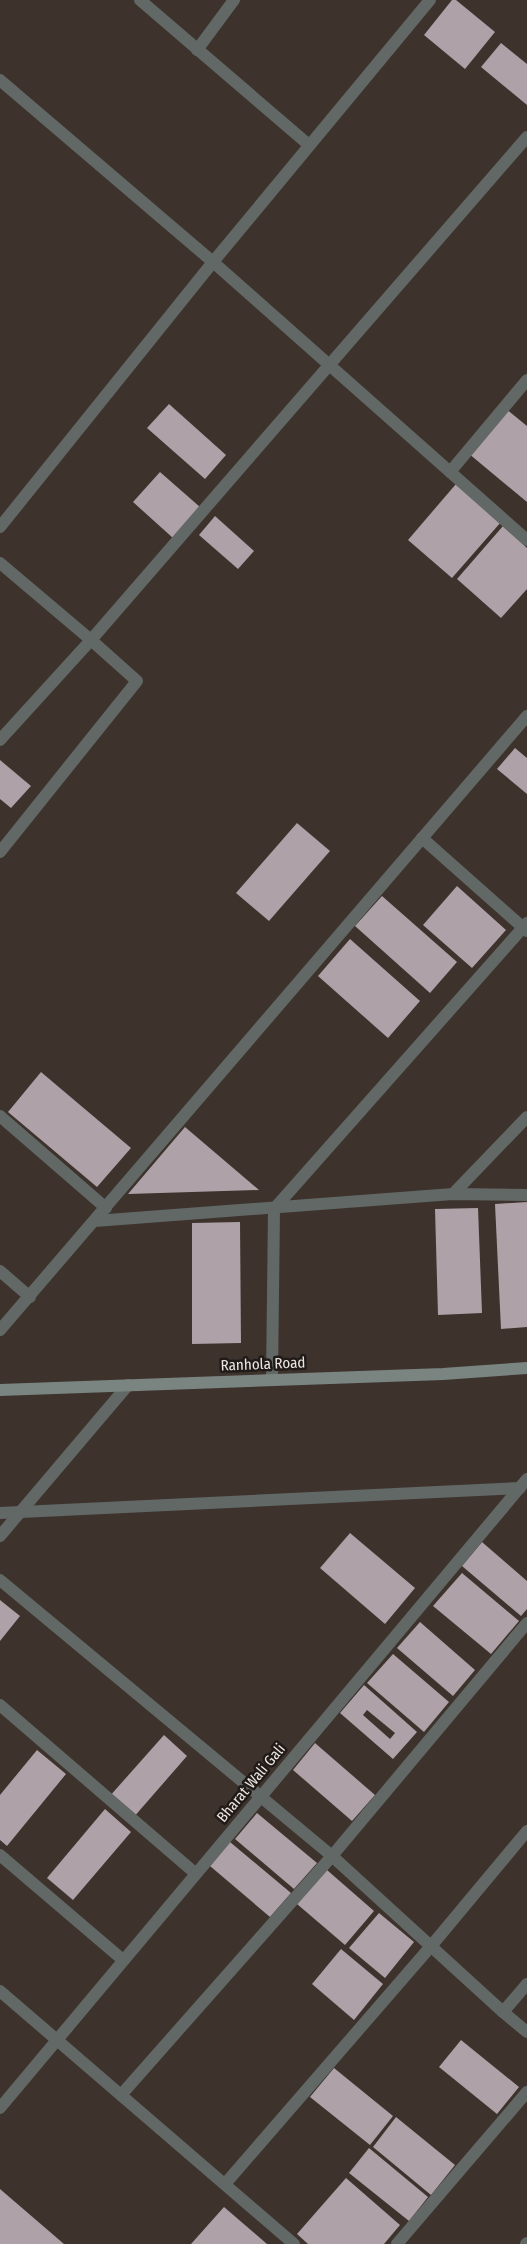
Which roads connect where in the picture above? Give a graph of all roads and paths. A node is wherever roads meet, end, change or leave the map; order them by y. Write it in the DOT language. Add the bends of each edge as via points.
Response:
graph roads {
  1 [pos="140,0"];
  2 [pos="234,0"];
  3 [pos="430,0"];
  4 [pos="197,50"];
  5 [pos="0,81"];
  6 [pos="527,137"];
  7 [pos="309,145"];
  8 [pos="213,262"];
  9 [pos="329,365"];
  10 [pos="527,380"];
  11 [pos="450,472"];
  12 [pos="0,527"];
  13 [pos="527,540"];
  14 [pos="0,563"];
  15 [pos="91,640"];
  16 [pos="527,716"];
  17 [pos="0,740"];
  18 [pos="422,838"];
  19 [pos="0,852"];
  20 [pos="526,927"];
  21 [pos="0,1116"];
  22 [pos="527,1117"];
  23 [pos="453,1194"];
  24 [pos="527,1195"];
  25 [pos="106,1208"];
  26 [pos="274,1209"];
  27 [pos="95,1220"];
  28 [pos="0,1271"];
  29 [pos="30,1296"];
  30 [pos="0,1330"];
  31 [pos="527,1368"];
  32 [pos="272,1380"];
  33 [pos="128,1386"];
  34 [pos="0,1390"];
  35 [pos="523,1484"];
  36 [pos="21,1512"];
  37 [pos="0,1513"];
  38 [pos="0,1536"];
  39 [pos="0,1580"];
  40 [pos="527,1623"];
  41 [pos="0,1705"];
  42 [pos="261,1797"];
  43 [pos="527,1831"];
  44 [pos="0,1855"];
  45 [pos="332,1856"];
  46 [pos="195,1873"];
  47 [pos="432,1945"];
  48 [pos="123,1960"];
  49 [pos="527,1984"];
  50 [pos="0,1991"];
  51 [pos="503,2012"];
  52 [pos="527,2032"];
  53 [pos="56,2040"];
  54 [pos="527,2092"];
  55 [pos="121,2094"];
  56 [pos="0,2108"];
  57 [pos="225,2184"];
  58 [pos="294,2244"];
  59 [pos="397,2244"];
  1 -- 4 [label="street"];
  2 -- 4 [label="street"];
  3 -- 7 [label="street"];
  4 -- 7 [label="street"];
  5 -- 8 [label="street"];
  6 -- 9 [label="street"];
  7 -- 8 [label="street"];
  8 -- 9 [label="street"];
  8 -- 12 [label="street"];
  9 -- 11 [label="street"];
  9 -- 15 [label="street"];
  10 -- 11 [label="street"];
  11 -- 13 [label="street"];
  14 -- 15 [label="street"];
  15 -- 17 [label="street"];
  15 -- 19 [label="street" via="137,681"];
  16 -- 18 [label="street"];
  18 -- 20 [label="street"];
  18 -- 25 [label="street"];
  20 -- 26 [label="street"];
  21 -- 25 [label="street"];
  22 -- 23 [label="street"];
  23 -- 24 [label="street"];
  23 -- 26 [label="street"];
  25 -- 27 [label="street"];
  26 -- 27 [label="street"];
  26 -- 32 [label="street"];
  27 -- 29 [label="street"];
  28 -- 29 [label="street"];
  29 -- 30 [label="street"];
  31 -- 32 [label="street, Ranhola Road"];
  32 -- 33 [label="street, Ranhola Road"];
  33 -- 34 [label="street, Ranhola Road"];
  33 -- 36 [label="street"];
  35 -- 36 [label="street"];
  35 -- 42 [label="street, Bharat Wali Gali"];
  36 -- 37 [label="street"];
  36 -- 38 [label="street"];
  39 -- 42 [label="street"];
  40 -- 45 [label="street"];
  41 -- 46 [label="street"];
  42 -- 45 [label="street"];
  42 -- 46 [label="street, Bharat Wali Gali"];
  43 -- 47 [label="street"];
  44 -- 48 [label="street"];
  45 -- 47 [label="street"];
  45 -- 55 [label="street"];
  46 -- 48 [label="street, Bharat Wali Gali"];
  47 -- 51 [label="street"];
  47 -- 57 [label="street"];
  48 -- 53 [label="street, Bharat Wali Gali"];
  49 -- 51 [label="street"];
  50 -- 53 [label="street"];
  51 -- 52 [label="street"];
  53 -- 55 [label="street"];
  53 -- 56 [label="street, Bharat Wali Gali"];
  54 -- 59 [label="street"];
  55 -- 57 [label="street"];
  57 -- 58 [label="street"];
}
